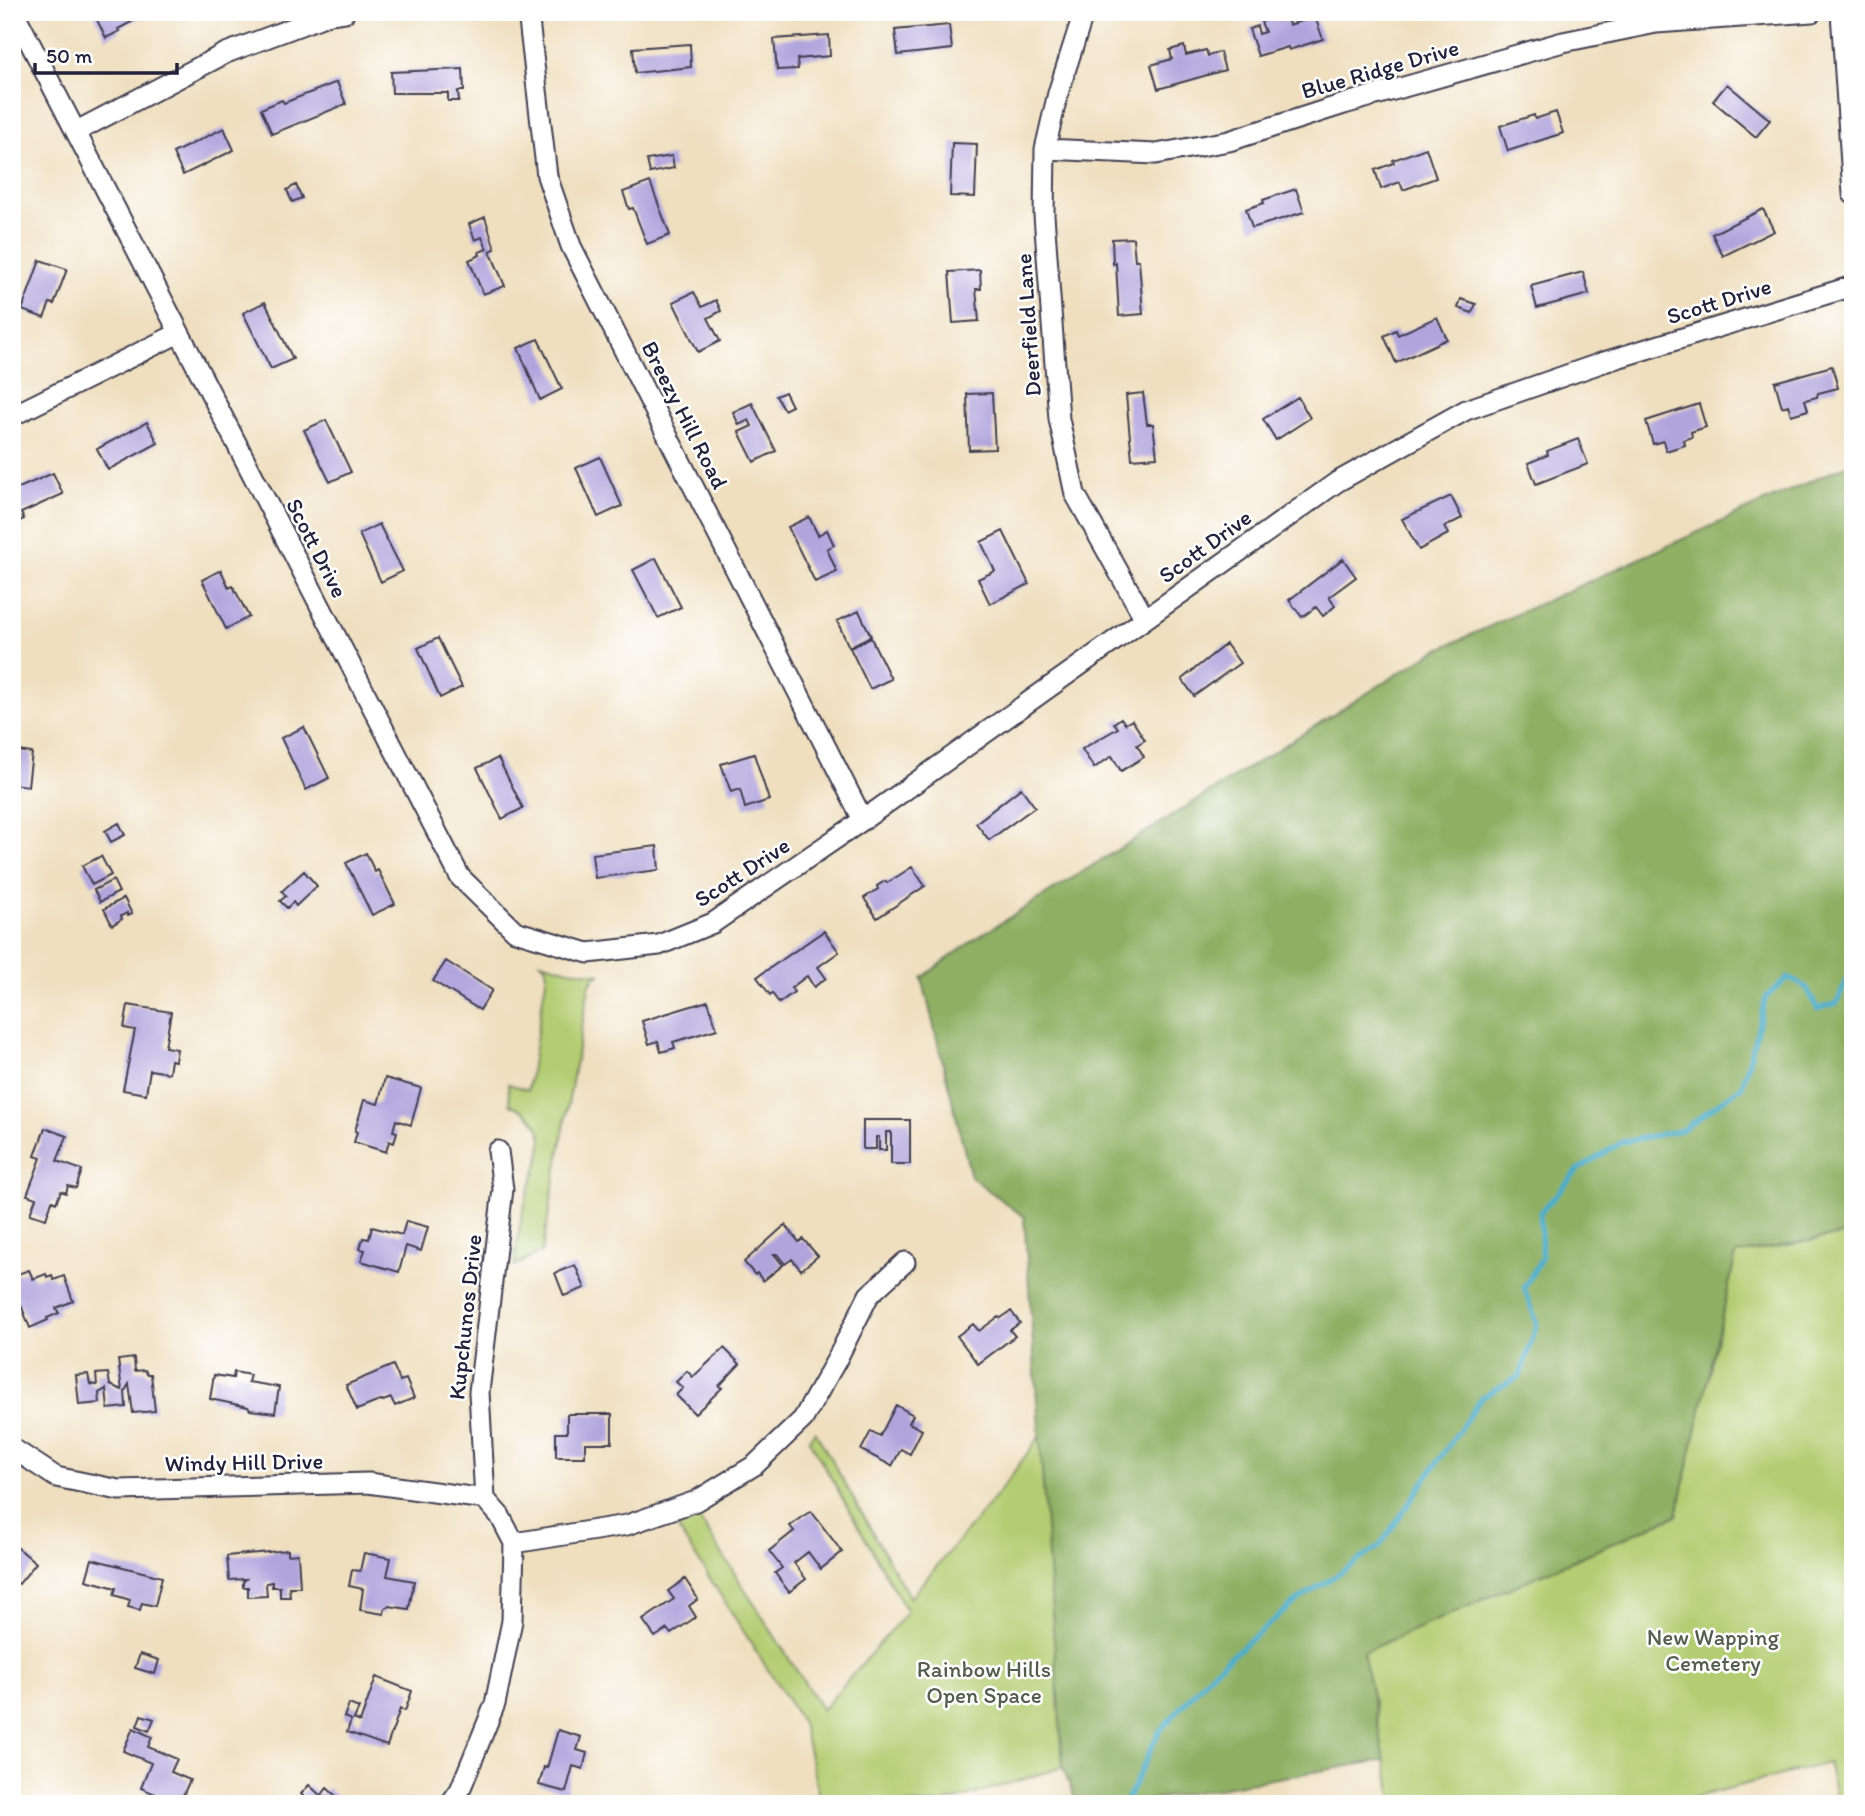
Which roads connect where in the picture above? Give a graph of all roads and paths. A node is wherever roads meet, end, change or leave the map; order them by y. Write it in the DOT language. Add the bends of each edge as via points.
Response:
graph roads {
  1 [pos="14,12"];
  2 [pos="345,12"];
  3 [pos="528,12"];
  4 [pos="1084,12"];
  5 [pos="1812,12"];
  6 [pos="1841,12"];
  7 [pos="77,131"];
  8 [pos="1045,149"];
  9 [pos="1853,194"];
  10 [pos="1853,286"];
  11 [pos="179,333"];
  12 [pos="12,416"];
  13 [pos="1145,619"];
  14 [pos="863,820"];
  15 [pos="498,1151"];
  16 [pos="905,1262"];
  17 [pos="12,1448"];
  18 [pos="485,1499"];
  19 [pos="514,1543"];
  20 [pos="450,1804"];
  1 -- 7 [label="street, Scott Drive"];
  2 -- 7 [label="street" via="226,53"];
  3 -- 14 [label="street, Breezy Hill Road" via="547,176 571,246"];
  4 -- 8 [label="street, Deerfield Lane"];
  5 -- 8 [label="street, Blue Ridge Drive" via="1656,23 1577,40 1229,141 1156,154"];
  6 -- 9 [label="street"];
  7 -- 11 [label="street, Scott Drive"];
  8 -- 13 [label="street, Deerfield Lane" via="1044,215 1059,419 1075,495"];
  10 -- 13 [label="street, Scott Drive" via="1604,362 1466,410 1337,482"];
  11 -- 12 [label="street"];
  11 -- 14 [label="street, Scott Drive" via="460,877 515,931 588,953 659,945 713,923"];
  13 -- 14 [label="street, Scott Drive"];
  15 -- 18 [label="street, Kupchunos Drive" via="503,1189 479,1392"];
  16 -- 19 [label="street" via="869,1295 803,1419 755,1465 696,1501 626,1525"];
  17 -- 18 [label="street, Windy Hill Drive" via="56,1477 120,1490 368,1483"];
  18 -- 19 [label="street"];
  19 -- 20 [label="street" via="512,1621 495,1704"];
}
